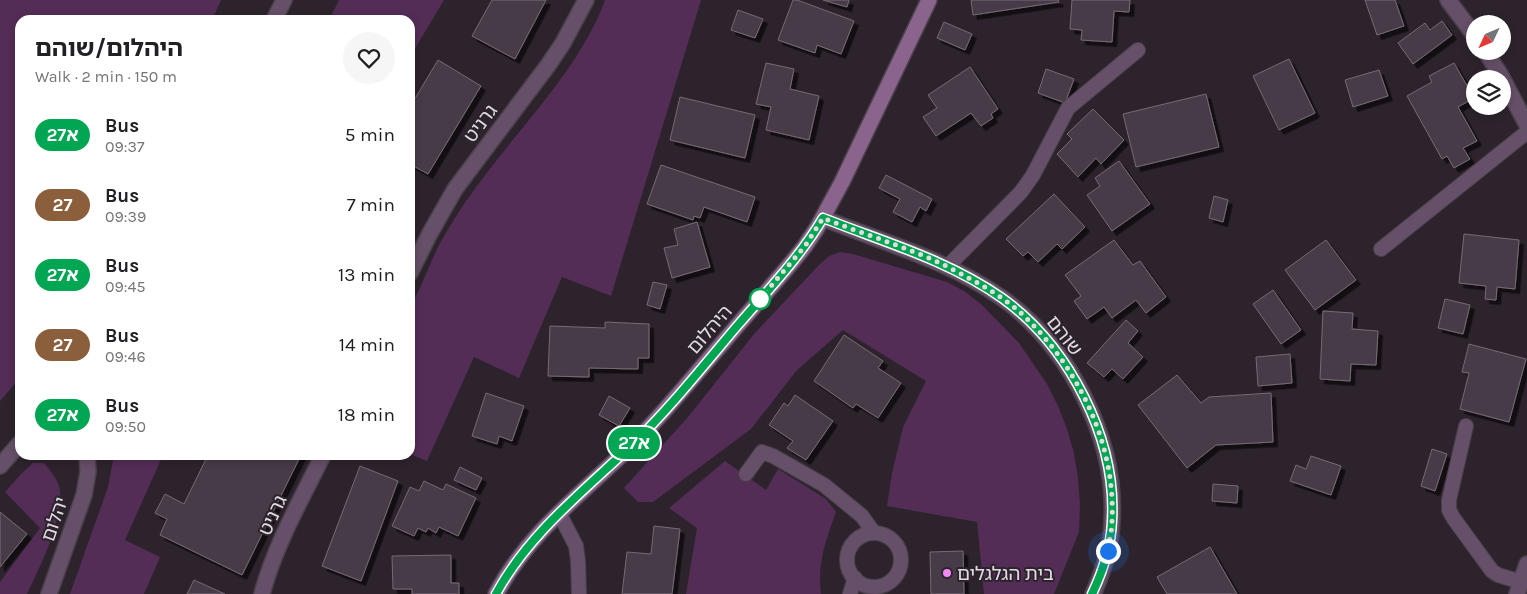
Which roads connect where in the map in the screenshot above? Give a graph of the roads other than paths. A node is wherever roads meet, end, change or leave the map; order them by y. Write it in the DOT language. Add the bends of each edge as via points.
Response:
graph roads {
  1 [pos="284,0"];
  2 [pos="586,0"];
  3 [pos="929,0"];
  4 [pos="1448,0"];
  5 [pos="276,15"];
  6 [pos="1466,24"];
  7 [pos="1138,50"];
  8 [pos="1491,60"];
  9 [pos="1527,125"];
  10 [pos="1527,132"];
  11 [pos="823,218"];
  12 [pos="1381,249"];
  13 [pos="415,262"];
  14 [pos="947,267"];
  15 [pos="1466,426"];
  16 [pos="15,449"];
  17 [pos="87,460"];
  18 [pos="321,460"];
  19 [pos="0,466"];
  20 [pos="746,474"];
  21 [pos="559,513"];
  22 [pos="874,533"];
  23 [pos="1527,564"];
  24 [pos="855,578"];
  25 [pos="1519,588"];
  26 [pos="49,594"];
  27 [pos="262,594"];
  28 [pos="496,594"];
  29 [pos="580,594"];
  30 [pos="850,594"];
  31 [pos="1092,594"];
  1 -- 5 [label="street"];
  2 -- 13 [label="street, גרניט" via="549,64 455,189"];
  3 -- 11 [label="street, היהלום"];
  4 -- 6 [label="street"];
  7 -- 14 [label="lane" via="1068,108 1021,192"];
  8 -- 9 [label="street"];
  10 -- 12 [label="lane"];
  11 -- 14 [label="street, שוהם"];
  11 -- 21 [label="street, היהלום" via="798,256 664,411"];
  14 -- 31 [label="street, שוהם" via="983,286 1022,314 1058,354 1089,406 1108,463 1112,492 1108,551"];
  15 -- 25 [label="lane" via="1449,510 1492,571"];
  16 -- 19 [label="street"];
  17 -- 26 [label="street, יהלום" via="84,495"];
  18 -- 27 [label="street, גרניט" via="282,540"];
  20 -- 22 [label="lane" via="762,452 773,456 824,485 862,516"];
  21 -- 28 [label="street, היהלום" via="522,553"];
  21 -- 29 [label="lane" via="576,546"];
  22 -- 24 [label="lane" via="858,538 850,547 847,563"];
  22 -- 24 [label="lane" via="886,536 898,548 897,572 889,582 877,586 865,585"];
  23 -- 25 [label="street"];
  24 -- 30 [label="lane"];
}
